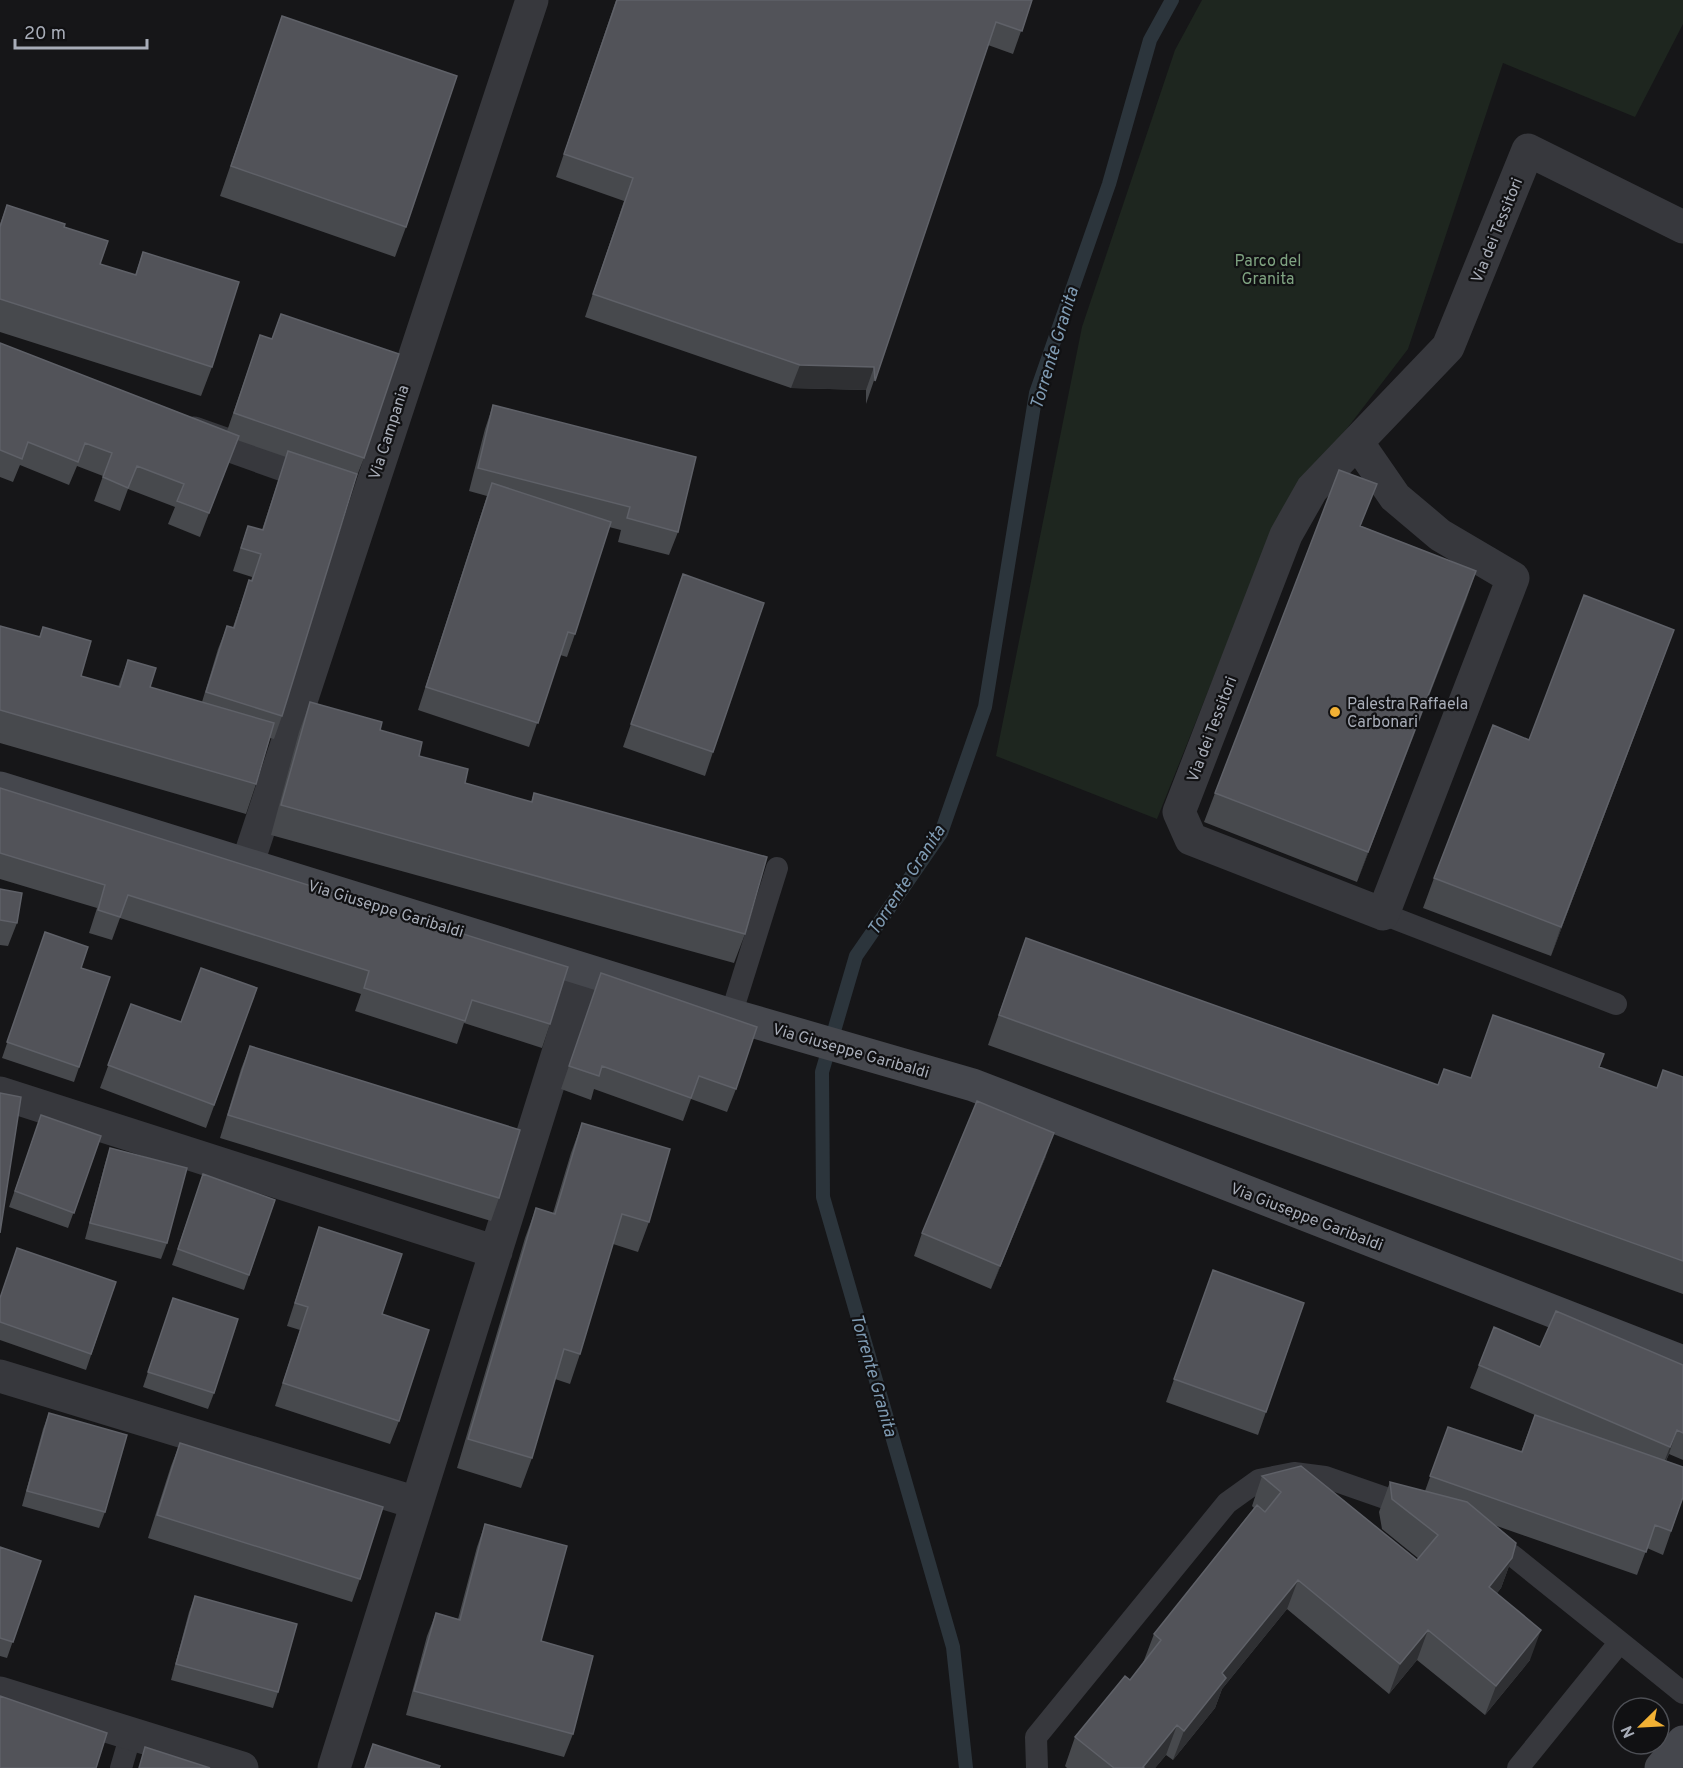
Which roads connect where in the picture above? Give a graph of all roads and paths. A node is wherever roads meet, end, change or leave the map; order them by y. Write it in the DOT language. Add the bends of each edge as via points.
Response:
graph roads {
  1 [pos="532,0"];
  2 [pos="1683,226"];
  3 [pos="169,423"];
  4 [pos="1357,442"];
  5 [pos="368,494"];
  6 [pos="0,788"];
  7 [pos="247,865"];
  8 [pos="777,868"];
  9 [pos="1383,914"];
  10 [pos="584,970"];
  11 [pos="1616,1005"];
  12 [pos="731,1015"];
  13 [pos="0,1093"];
  14 [pos="496,1252"];
  15 [pos="1683,1362"];
  16 [pos="0,1376"];
  17 [pos="417,1503"];
  18 [pos="1437,1516"];
  19 [pos="1468,1530"];
  20 [pos="1620,1642"];
  21 [pos="1683,1693"];
  22 [pos="0,1694"];
  23 [pos="131,1734"];
  24 [pos="1683,1742"];
  25 [pos="121,1768"];
  26 [pos="242,1768"];
  27 [pos="334,1768"];
  28 [pos="1036,1768"];
  29 [pos="1518,1768"];
  30 [pos="1661,1768"];
  1 -- 5 [label="street, Via Campania"];
  2 -- 4 [label="street, Via dei Tessitori" via="1528,150 1448,347"];
  3 -- 5 [label="street"];
  4 -- 9 [label="street" via="1395,497 1440,535 1513,578"];
  4 -- 9 [label="street, Via dei Tessitori" via="1312,489 1286,535 1179,812 1191,839"];
  5 -- 7 [label="street, Via Campania"];
  6 -- 7 [label="main road, Via Giuseppe Garibaldi"];
  7 -- 10 [label="main road, Via Giuseppe Garibaldi"];
  8 -- 12 [label="lane"];
  9 -- 11 [label="lane, Via dei Tessitori"];
  10 -- 12 [label="main road, Via Giuseppe Garibaldi"];
  10 -- 14 [label="street"];
  12 -- 15 [label="main road, Via Giuseppe Garibaldi" via="973,1085"];
  13 -- 14 [label="street"];
  14 -- 17 [label="street"];
  16 -- 17 [label="street"];
  17 -- 27 [label="street"];
  18 -- 28 [label="lane" via="1325,1477 1294,1473 1259,1480 1227,1503 1035,1737"];
  19 -- 20 [label="lane" via="1513,1556"];
  20 -- 21 [label="lane"];
  20 -- 29 [label="lane"];
  22 -- 23 [label="street"];
  23 -- 25 [label="lane"];
  23 -- 26 [label="street"];
  24 -- 30 [label="main road"];
}
